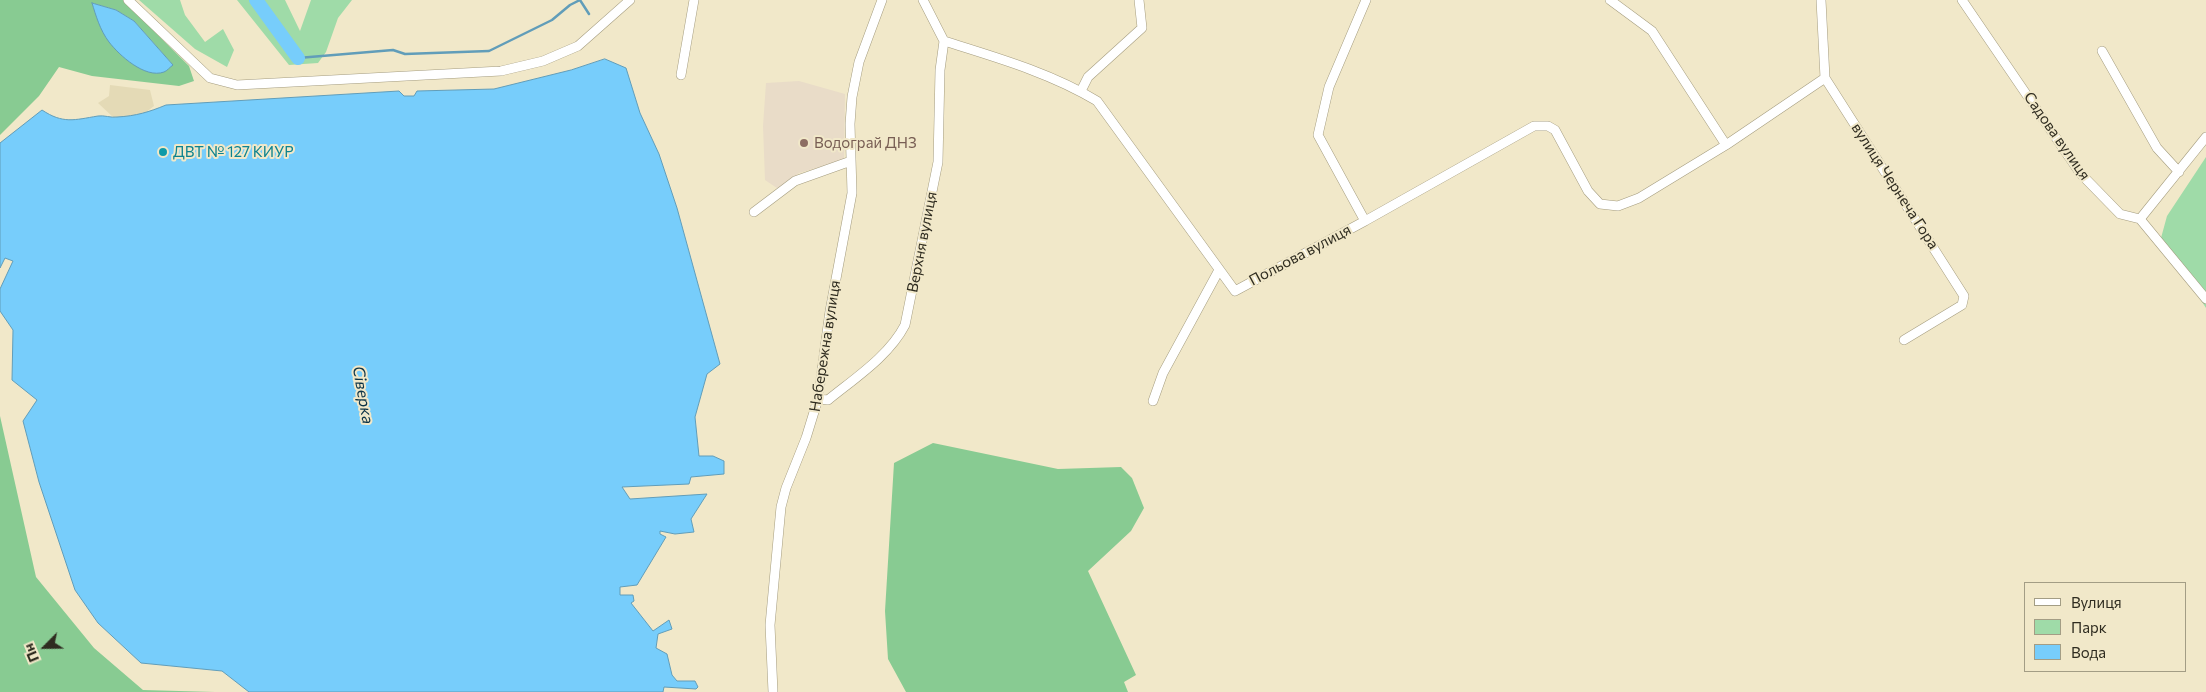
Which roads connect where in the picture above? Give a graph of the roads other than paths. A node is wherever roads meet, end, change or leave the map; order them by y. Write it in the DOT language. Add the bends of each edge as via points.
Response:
graph roads {
  1 [pos="630,0"];
  2 [pos="694,0"];
  3 [pos="882,0"];
  4 [pos="923,0"];
  5 [pos="1139,0"];
  6 [pos="1366,0"];
  7 [pos="1610,0"];
  8 [pos="1822,0"];
  9 [pos="1962,0"];
  10 [pos="130,1"];
  11 [pos="944,41"];
  12 [pos="2102,51"];
  13 [pos="681,75"];
  14 [pos="1825,78"];
  15 [pos="1081,91"];
  16 [pos="2206,136"];
  17 [pos="1726,145"];
  18 [pos="851,161"];
  19 [pos="2179,172"];
  20 [pos="754,212"];
  21 [pos="2140,219"];
  22 [pos="1365,220"];
  23 [pos="1219,270"];
  24 [pos="2206,299"];
  25 [pos="1904,340"];
  26 [pos="818,399"];
  27 [pos="1153,401"];
  28 [pos="773,692"];
  1 -- 10 [label="street" via="578,46 543,61 501,70 237,85 210,78"];
  2 -- 13 [label="street"];
  3 -- 18 [label="street, Набережна вулиця" via="857,71 851,110"];
  4 -- 11 [label="street"];
  5 -- 15 [label="street" via="1142,28 1088,77"];
  6 -- 22 [label="street, Польова вулиця" via="1329,87 1318,135"];
  7 -- 17 [label="street" via="1652,31"];
  8 -- 14 [label="street"];
  9 -- 21 [label="street, Садова вулиця" via="2080,173 2120,214"];
  11 -- 15 [label="street" via="997,57"];
  11 -- 26 [label="street, Верхня вулиця" via="940,70 938,162 906,325 896,341 876,360 828,400"];
  12 -- 19 [label="street" via="2157,148"];
  14 -- 17 [label="street"];
  14 -- 25 [label="street, вулиця Чернеча Гора" via="1964,296 1962,305"];
  15 -- 23 [label="street" via="1097,101"];
  16 -- 19 [label="street"];
  17 -- 22 [label="street" via="1639,198 1618,206 1600,204 1588,191 1555,130 1548,126 1534,126"];
  18 -- 20 [label="street" via="795,181"];
  18 -- 26 [label="street, Набережна вулиця" via="852,193"];
  19 -- 21 [label="street"];
  21 -- 24 [label="street"];
  22 -- 23 [label="street, Польова вулиця" via="1235,291"];
  23 -- 27 [label="street" via="1163,373"];
  26 -- 28 [label="street, Набережна вулиця" via="781,507 770,625"];
}
